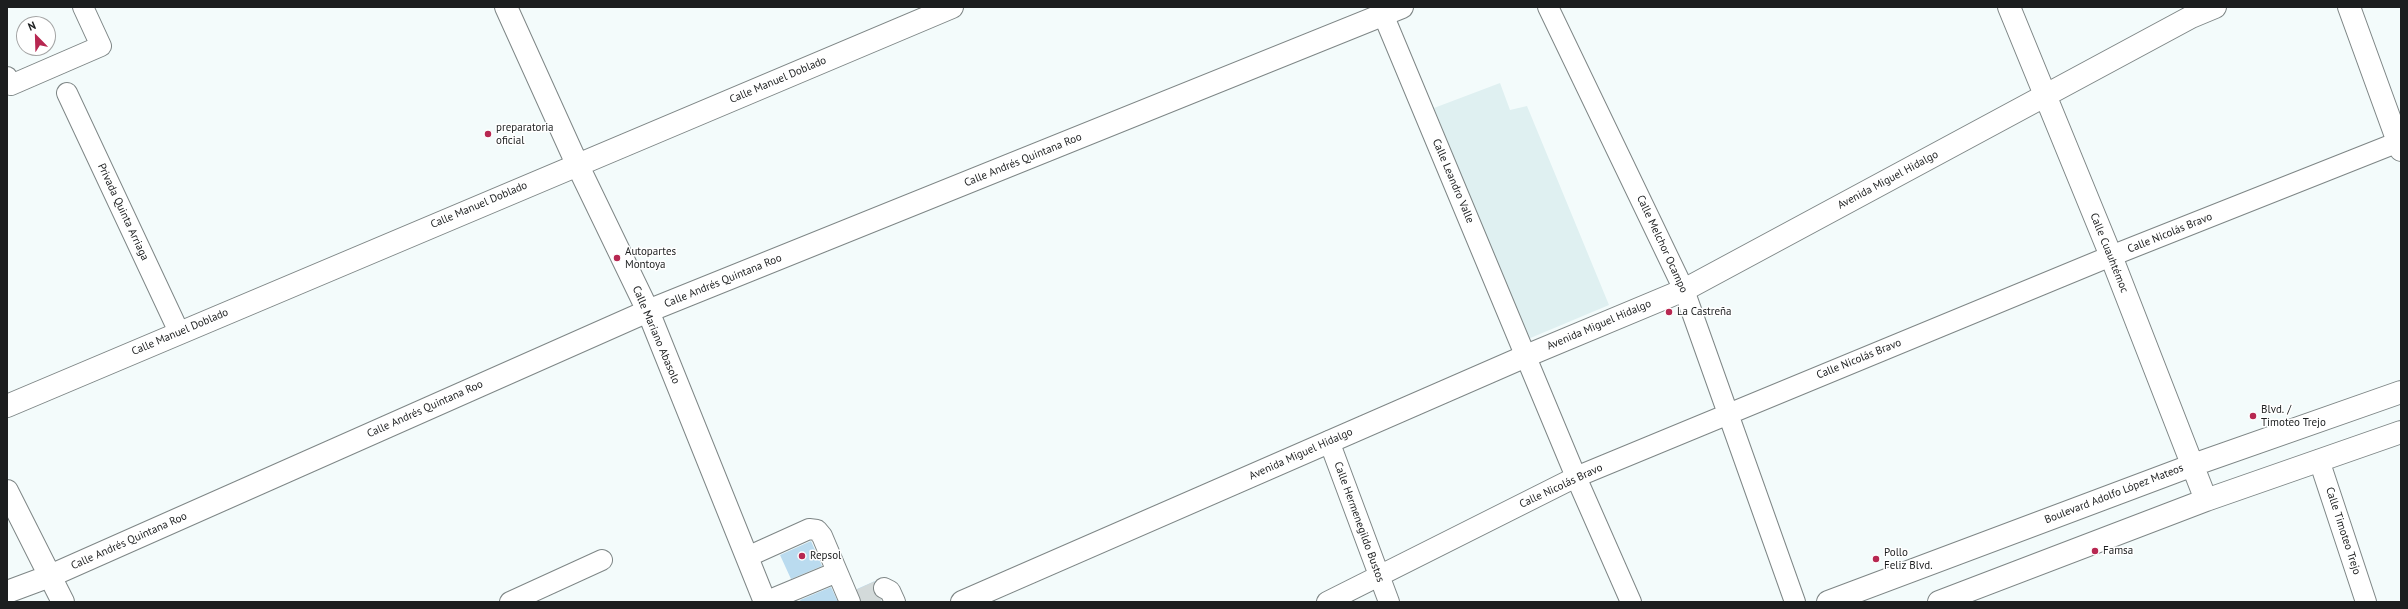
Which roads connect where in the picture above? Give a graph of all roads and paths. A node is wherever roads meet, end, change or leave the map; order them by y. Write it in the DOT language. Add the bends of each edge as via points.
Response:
graph roads {
  1 [pos="83,7"];
  2 [pos="506,7"];
  3 [pos="952,7"];
  4 [pos="1548,7"];
  5 [pos="2009,7"];
  6 [pos="2215,7"];
  7 [pos="2349,7"];
  8 [pos="1388,10"];
  9 [pos="7,78"];
  10 [pos="67,93"];
  11 [pos="2045,94"];
  12 [pos="2400,144"];
  13 [pos="577,164"];
  14 [pos="2111,256"];
  15 [pos="1684,290"];
  16 [pos="648,311"];
  17 [pos="179,332"];
  18 [pos="1526,356"];
  19 [pos="2401,392"];
  20 [pos="7,406"];
  21 [pos="1728,413"];
  22 [pos="2401,432"];
  23 [pos="1329,441"];
  24 [pos="2319,460"];
  25 [pos="2193,465"];
  26 [pos="1576,477"];
  27 [pos="7,491"];
  28 [pos="2206,500"];
  29 [pos="747,557"];
  30 [pos="602,560"];
  31 [pos="837,572"];
  32 [pos="50,576"];
  33 [pos="1378,576"];
  34 [pos="7,592"];
  35 [pos="542,596"];
  36 [pos="854,601"];
  37 [pos="63,602"];
  38 [pos="510,602"];
  39 [pos="765,602"];
  40 [pos="962,602"];
  41 [pos="1327,602"];
  42 [pos="1389,602"];
  43 [pos="1631,602"];
  44 [pos="1794,602"];
  45 [pos="1828,602"];
  46 [pos="1939,602"];
  47 [pos="2366,602"];
  1 -- 9 [label="street" via="101,46 11,85"];
  2 -- 13 [label="main road, Calle Mariano Abasolo"];
  3 -- 13 [label="main road, Calle Manuel Doblado"];
  4 -- 15 [label="street, Calle Melchor Ocampo"];
  5 -- 11 [label="main road, Calle Cuauhtémoc"];
  6 -- 11 [label="main road, Avenida Miguel Hidalgo" via="2191,17"];
  7 -- 12 [label="main road"];
  8 -- 16 [label="main road, Calle Andrés Quintana Roo"];
  8 -- 18 [label="street, Calle Leandro Valle"];
  10 -- 17 [label="street, Privada Quinta Arriaga"];
  11 -- 14 [label="main road, Calle Cuauhtémoc"];
  11 -- 15 [label="main road, Avenida Miguel Hidalgo"];
  12 -- 14 [label="street, Calle Nicolás Bravo"];
  13 -- 16 [label="main road, Calle Mariano Abasolo"];
  13 -- 17 [label="main road, Calle Manuel Doblado"];
  14 -- 21 [label="street, Calle Nicolás Bravo"];
  14 -- 25 [label="main road, Calle Cuauhtémoc"];
  15 -- 18 [label="main road, Avenida Miguel Hidalgo"];
  15 -- 21 [label="street, Calle Melchor Ocampo"];
  16 -- 29 [label="main road, Calle Mariano Abasolo"];
  16 -- 32 [label="main road, Calle Andrés Quintana Roo"];
  17 -- 20 [label="main road, Calle Manuel Doblado"];
  18 -- 23 [label="main road, Avenida Miguel Hidalgo"];
  18 -- 26 [label="street, Calle Leandro Valle"];
  19 -- 25 [label="main road, Boulevard Adolfo López Mateos"];
  21 -- 26 [label="street, Calle Nicolás Bravo"];
  21 -- 44 [label="street, Calle Melchor Ocampo"];
  22 -- 24 [label="main road"];
  23 -- 33 [label="street, Calle Hermenegildo Bustos"];
  23 -- 40 [label="main road, Avenida Miguel Hidalgo"];
  24 -- 28 [label="main road"];
  24 -- 47 [label="street, Calle Timoteo Trejo"];
  25 -- 28 [label="main road, Calle Cuauhtémoc"];
  25 -- 45 [label="main road, Boulevard Adolfo López Mateos"];
  26 -- 33 [label="street, Calle Nicolás Bravo"];
  26 -- 43 [label="street, Calle Leandro Valle"];
  27 -- 32 [label="main road"];
  28 -- 46 [label="main road"];
  29 -- 31 [label="street" via="809,529 817,530"];
  29 -- 39 [label="main road, Calle Mariano Abasolo"];
  30 -- 35 [label="street"];
  31 -- 36 [label="street"];
  31 -- 39 [label="street"];
  32 -- 34 [label="main road, Calle Andrés Quintana Roo"];
  32 -- 37 [label="main road"];
  33 -- 41 [label="street, Calle Nicolás Bravo"];
  33 -- 42 [label="street, Calle Hermenegildo Bustos"];
  35 -- 38 [label="street"];
}
